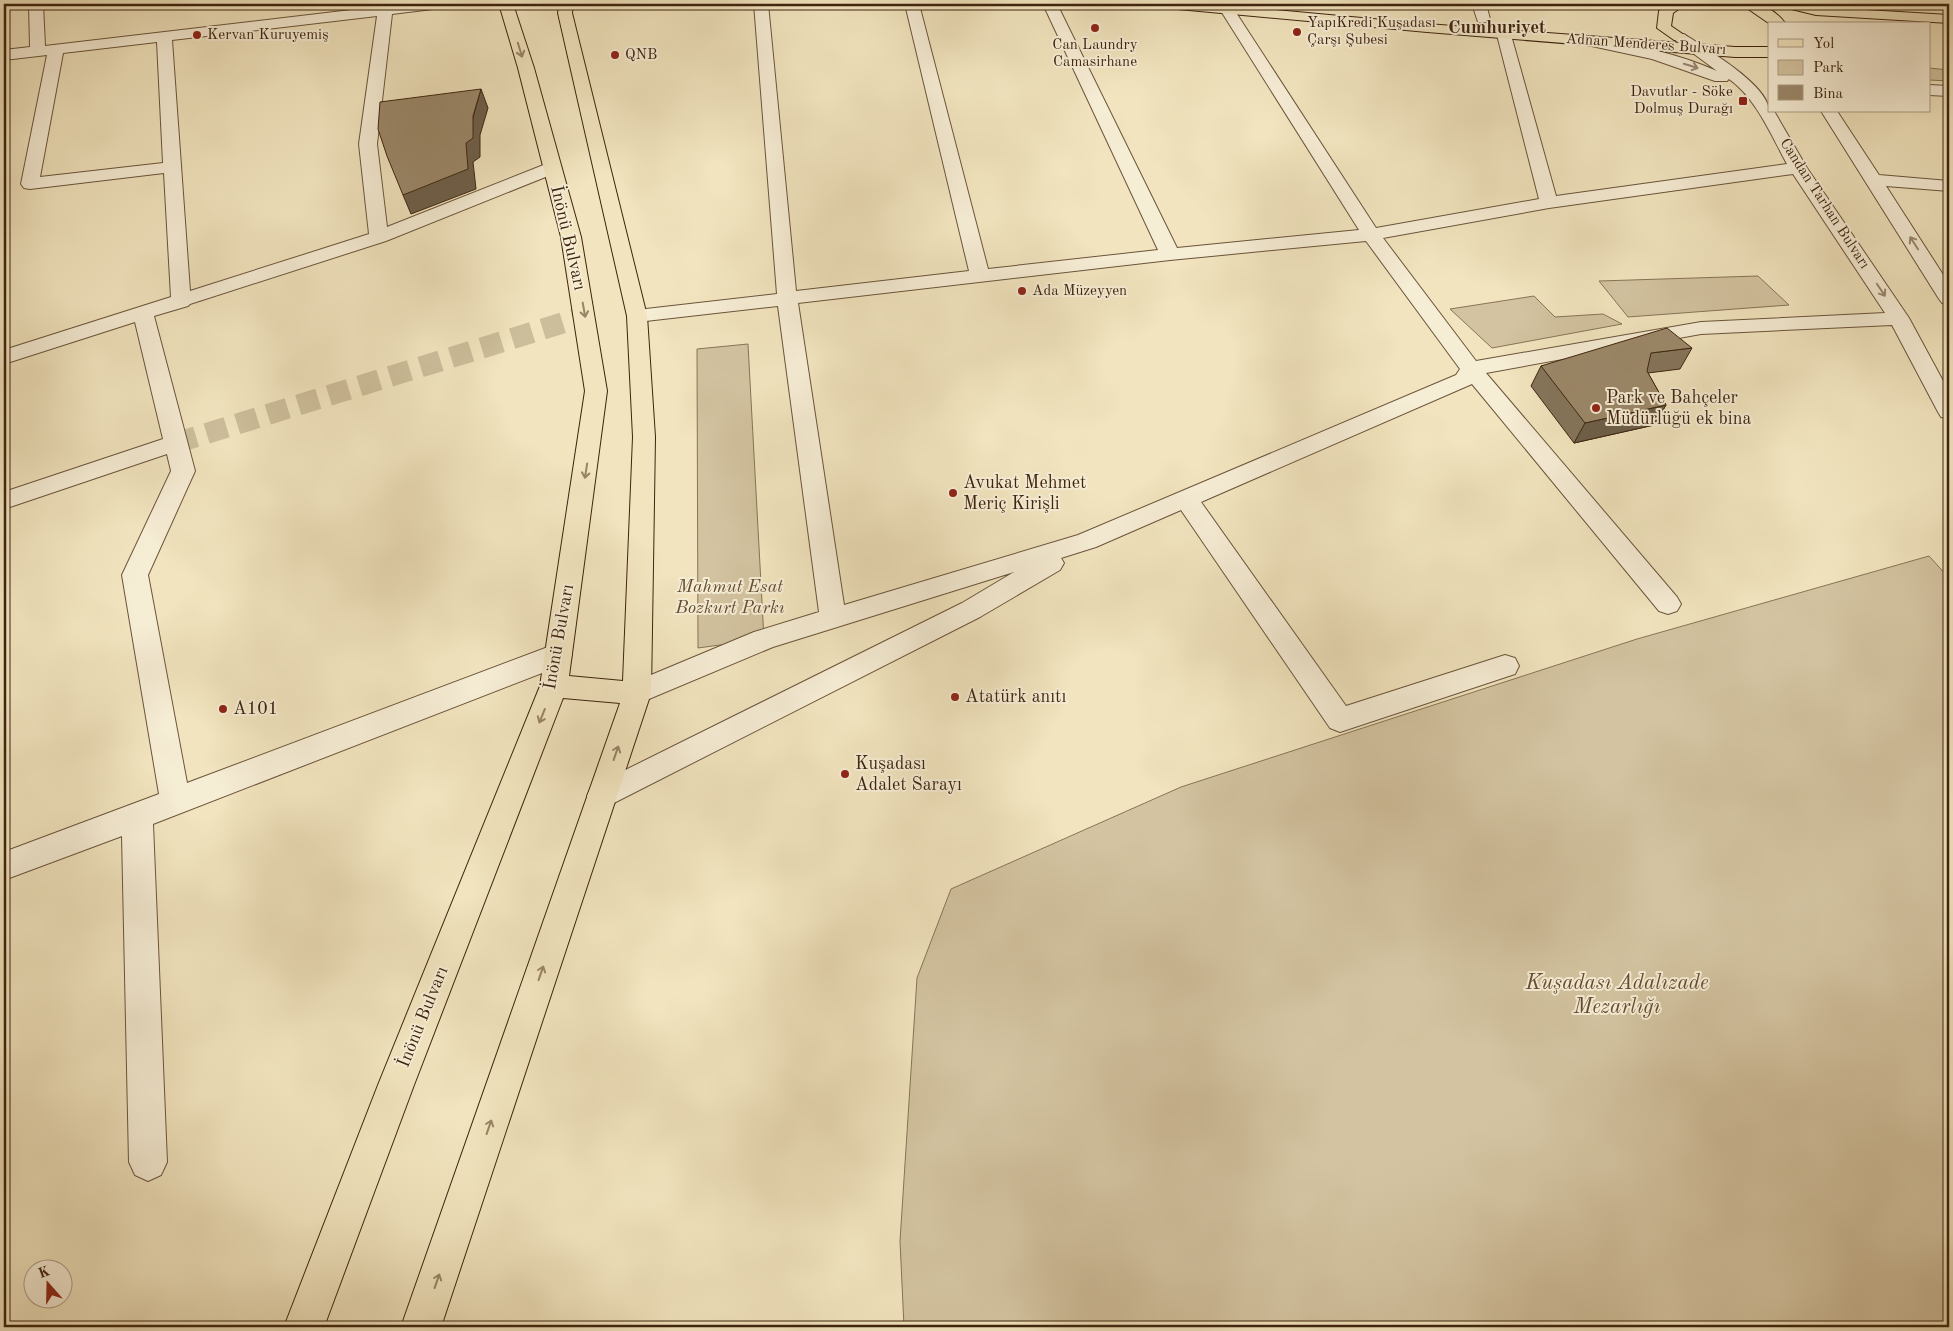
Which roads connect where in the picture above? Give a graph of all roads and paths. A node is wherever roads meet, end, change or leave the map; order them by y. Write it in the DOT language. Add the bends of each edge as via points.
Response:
graph roads {
  1 [pos="36,4"];
  2 [pos="441,4"];
  3 [pos="506,4"];
  4 [pos="761,4"];
  5 [pos="912,4"];
  6 [pos="1050,4"];
  7 [pos="1167,4"];
  8 [pos="1479,4"];
  9 [pos="1679,4"];
  10 [pos="1748,4"];
  11 [pos="1788,4"];
  12 [pos="565,5"];
  13 [pos="385,10"];
  14 [pos="1228,10"];
  15 [pos="1444,15"];
  16 [pos="1483,19"];
  17 [pos="1949,19"];
  18 [pos="1776,22"];
  19 [pos="1508,27"];
  20 [pos="1653,29"];
  21 [pos="1930,29"];
  22 [pos="1949,30"];
  23 [pos="164,36"];
  24 [pos="1679,37"];
  25 [pos="1576,39"];
  26 [pos="56,48"];
  27 [pos="1697,48"];
  28 [pos="38,50"];
  29 [pos="1735,52"];
  30 [pos="1768,52"];
  31 [pos="4,55"];
  32 [pos="1930,90"];
  33 [pos="1949,91"];
  34 [pos="1758,102"];
  35 [pos="1830,112"];
  36 [pos="172,167"];
  37 [pos="552,168"];
  38 [pos="1798,168"];
  39 [pos="1873,180"];
  40 [pos="1949,186"];
  41 [pos="1549,203"];
  42 [pos="1370,235"];
  43 [pos="379,237"];
  44 [pos="1170,254"];
  45 [pos="980,276"];
  46 [pos="787,298"];
  47 [pos="1949,299"];
  48 [pos="181,302"];
  49 [pos="143,314"];
  50 [pos="637,316"];
  51 [pos="1899,318"];
  52 [pos="4,357"];
  53 [pos="1471,369"];
  54 [pos="1949,412"];
  55 [pos="176,443"];
  56 [pos="1186,499"];
  57 [pos="4,501"];
  58 [pos="1087,541"];
  59 [pos="1668,604"];
  60 [pos="833,618"];
  61 [pos="558,655"];
  62 [pos="1504,666"];
  63 [pos="554,686"];
  64 [pos="637,693"];
  65 [pos="602,796"];
  66 [pos="174,801"];
  67 [pos="137,817"];
  68 [pos="4,866"];
  69 [pos="148,1162"];
  70 [pos="304,1327"];
  71 [pos="421,1327"];
  1 -- 28 [label="street"];
  2 -- 13 [label="street"];
  3 -- 37 [label="main road, İnönü Bulvarı, one-way"];
  4 -- 46 [label="street"];
  5 -- 45 [label="street"];
  6 -- 44 [label="street"];
  7 -- 14 [label="main road, Adnan Menderes Bulvarı"];
  8 -- 16 [label="street"];
  9 -- 24 [label="main road, Candan Tarhan Bulvarı" via="1666,12 1664,19 1664,28"];
  10 -- 18 [label="main road"];
  11 -- 17 [label="main road" via="1816,11"];
  12 -- 50 [label="main road"];
  13 -- 23 [label="street"];
  13 -- 43 [label="street" via="368,144"];
  14 -- 19 [label="main road, Adnan Menderes Bulvarı"];
  14 -- 42 [label="street"];
  15 -- 16 [label="main road, Adnan Menderes Bulvarı"];
  16 -- 19 [label="main road, Adnan Menderes Bulvarı"];
  19 -- 25 [label="main road, Adnan Menderes Bulvarı"];
  19 -- 41 [label="street"];
  20 -- 24 [label="main road, Adnan Menderes Bulvarı"];
  21 -- 22 [label="main road"];
  23 -- 26 [label="street"];
  23 -- 36 [label="street"];
  24 -- 27 [label="street, Candan Tarhan Bulvarı"];
  24 -- 29 [label="main road, Adnan Menderes Bulvarı"];
  25 -- 27 [label="main road, Adnan Menderes Bulvarı"];
  25 -- 34 [label="street, one-way" via="1652,54 1700,69 1732,84"];
  26 -- 28 [label="street"];
  26 -- 36 [label="street" via="30,184"];
  27 -- 29 [label="main road, Adnan Menderes Bulvarı"];
  27 -- 34 [label="street, Candan Tarhan Bulvarı" via="1741,80"];
  28 -- 31 [label="street"];
  29 -- 30 [label="main road, Adnan Menderes Bulvarı"];
  32 -- 33 [label="street"];
  34 -- 38 [label="street, Candan Tarhan Bulvarı"];
  35 -- 39 [label="street"];
  36 -- 48 [label="street"];
  37 -- 43 [label="street"];
  37 -- 61 [label="main road, İnönü Bulvarı, one-way" via="571,237 596,391"];
  38 -- 41 [label="street"];
  38 -- 51 [label="street, Candan Tarhan Bulvarı, one-way"];
  39 -- 40 [label="street"];
  47 -- 39 [label="street, one-way"];
  41 -- 42 [label="street"];
  42 -- 44 [label="street"];
  42 -- 53 [label="street"];
  43 -- 48 [label="street"];
  44 -- 45 [label="street"];
  45 -- 46 [label="street"];
  46 -- 50 [label="street"];
  46 -- 60 [label="street"];
  48 -- 49 [label="street"];
  49 -- 52 [label="street"];
  49 -- 55 [label="street"];
  50 -- 64 [label="main road" via="644,437"];
  51 -- 53 [label="street" via="1701,328"];
  51 -- 54 [label="street, Candan Tarhan Bulvarı"];
  53 -- 56 [label="street" via="1464,380"];
  53 -- 59 [label="street"];
  55 -- 57 [label="street"];
  55 -- 66 [label="street" via="183,471 135,575"];
  56 -- 58 [label="street"];
  56 -- 62 [label="street" via="1340,720"];
  58 -- 60 [label="street"];
  58 -- 65 [label="street" via="972,610"];
  60 -- 64 [label="street" via="764,640"];
  61 -- 63 [label="main road, İnönü Bulvarı"];
  61 -- 66 [label="street"];
  63 -- 64 [label="main road"];
  63 -- 70 [label="main road, İnönü Bulvarı, one-way"];
  65 -- 64 [label="main road, one-way"];
  71 -- 65 [label="main road, one-way"];
  66 -- 67 [label="street"];
  67 -- 68 [label="street"];
  67 -- 69 [label="street"];
}
